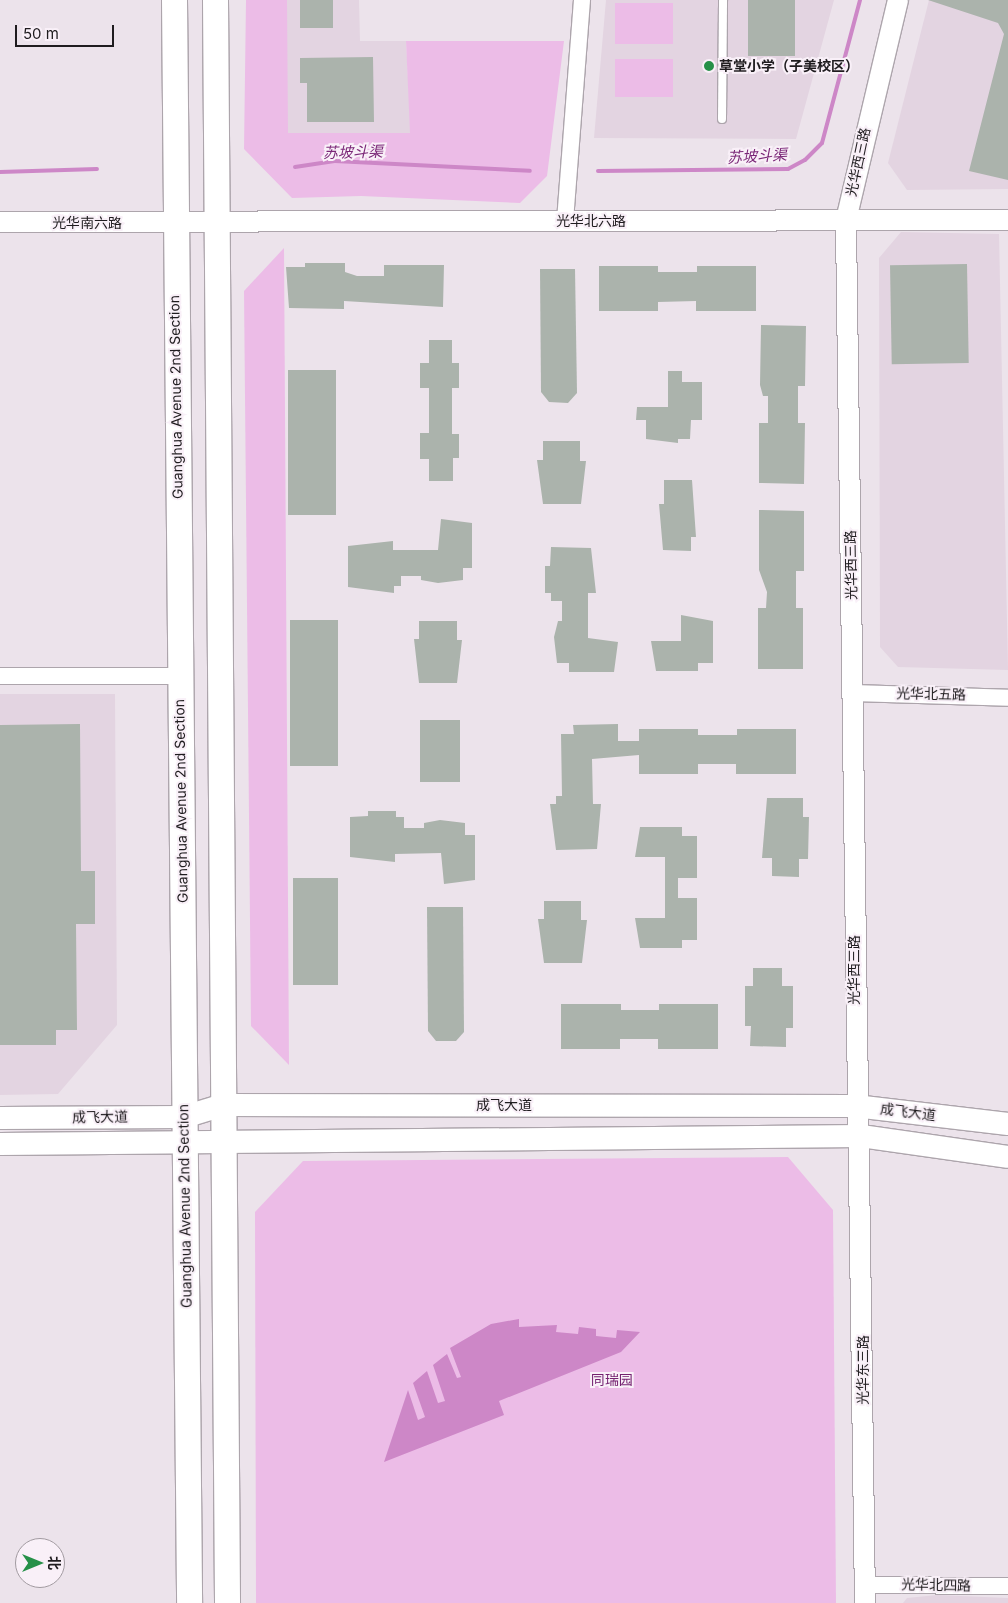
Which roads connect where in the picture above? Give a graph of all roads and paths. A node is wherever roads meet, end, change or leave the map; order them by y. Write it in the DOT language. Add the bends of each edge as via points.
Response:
graph roads {
  1 [pos="174,0"];
  2 [pos="215,0"];
  3 [pos="582,0"];
  4 [pos="723,0"];
  5 [pos="898,0"];
  6 [pos="722,119"];
  7 [pos="846,220"];
  8 [pos="1008,220"];
  9 [pos="565,221"];
  10 [pos="0,222"];
  11 [pos="173,223"];
  12 [pos="218,224"];
  13 [pos="0,676"];
  14 [pos="179,676"];
  15 [pos="853,693"];
  16 [pos="1008,698"];
  17 [pos="223,1105"];
  18 [pos="854,1106"];
  19 [pos="184,1117"];
  20 [pos="0,1118"];
  21 [pos="1008,1124"];
  22 [pos="861,1136"];
  23 [pos="223,1142"];
  24 [pos="184,1143"];
  25 [pos="0,1144"];
  26 [pos="1008,1157"];
  27 [pos="1008,1586"];
  28 [pos="864,1594"];
  29 [pos="189,1603"];
  30 [pos="227,1603"];
  1 -- 11 [label="main road, Guanghua Avenue 2nd Section"];
  2 -- 12 [label="main road"];
  3 -- 9 [label="street"];
  4 -- 6 [label="lane"];
  5 -- 7 [label="street, 光华西三路"];
  7 -- 8 [label="street, 光华北六路"];
  7 -- 9 [label="street, 光华北六路"];
  7 -- 15 [label="street, 光华西三路"];
  9 -- 12 [label="street, 光华北六路"];
  10 -- 11 [label="street, 光华南六路"];
  11 -- 12 [label="street, 光华北六路"];
  11 -- 14 [label="main road, Guanghua Avenue 2nd Section"];
  12 -- 17 [label="main road"];
  13 -- 14 [label="street"];
  14 -- 19 [label="main road, Guanghua Avenue 2nd Section"];
  15 -- 16 [label="street, 光华北五路"];
  15 -- 18 [label="street, 光华西三路"];
  17 -- 18 [label="main road, 成飞大道"];
  17 -- 19 [label="main road, 成飞大道"];
  17 -- 23 [label="main road"];
  18 -- 21 [label="main road, 成飞大道"];
  18 -- 22 [label="street, 光华西三路"];
  19 -- 20 [label="main road, 成飞大道"];
  19 -- 24 [label="main road, Guanghua Avenue 2nd Section"];
  22 -- 23 [label="main road, 成飞大道"];
  22 -- 26 [label="main road, 成飞大道"];
  22 -- 28 [label="street, 光华东三路"];
  23 -- 24 [label="main road, 成飞大道"];
  23 -- 30 [label="main road"];
  24 -- 25 [label="main road, 成飞大道"];
  24 -- 29 [label="main road, Guanghua Avenue 2nd Section"];
  27 -- 28 [label="street, 光华北四路"];
}
